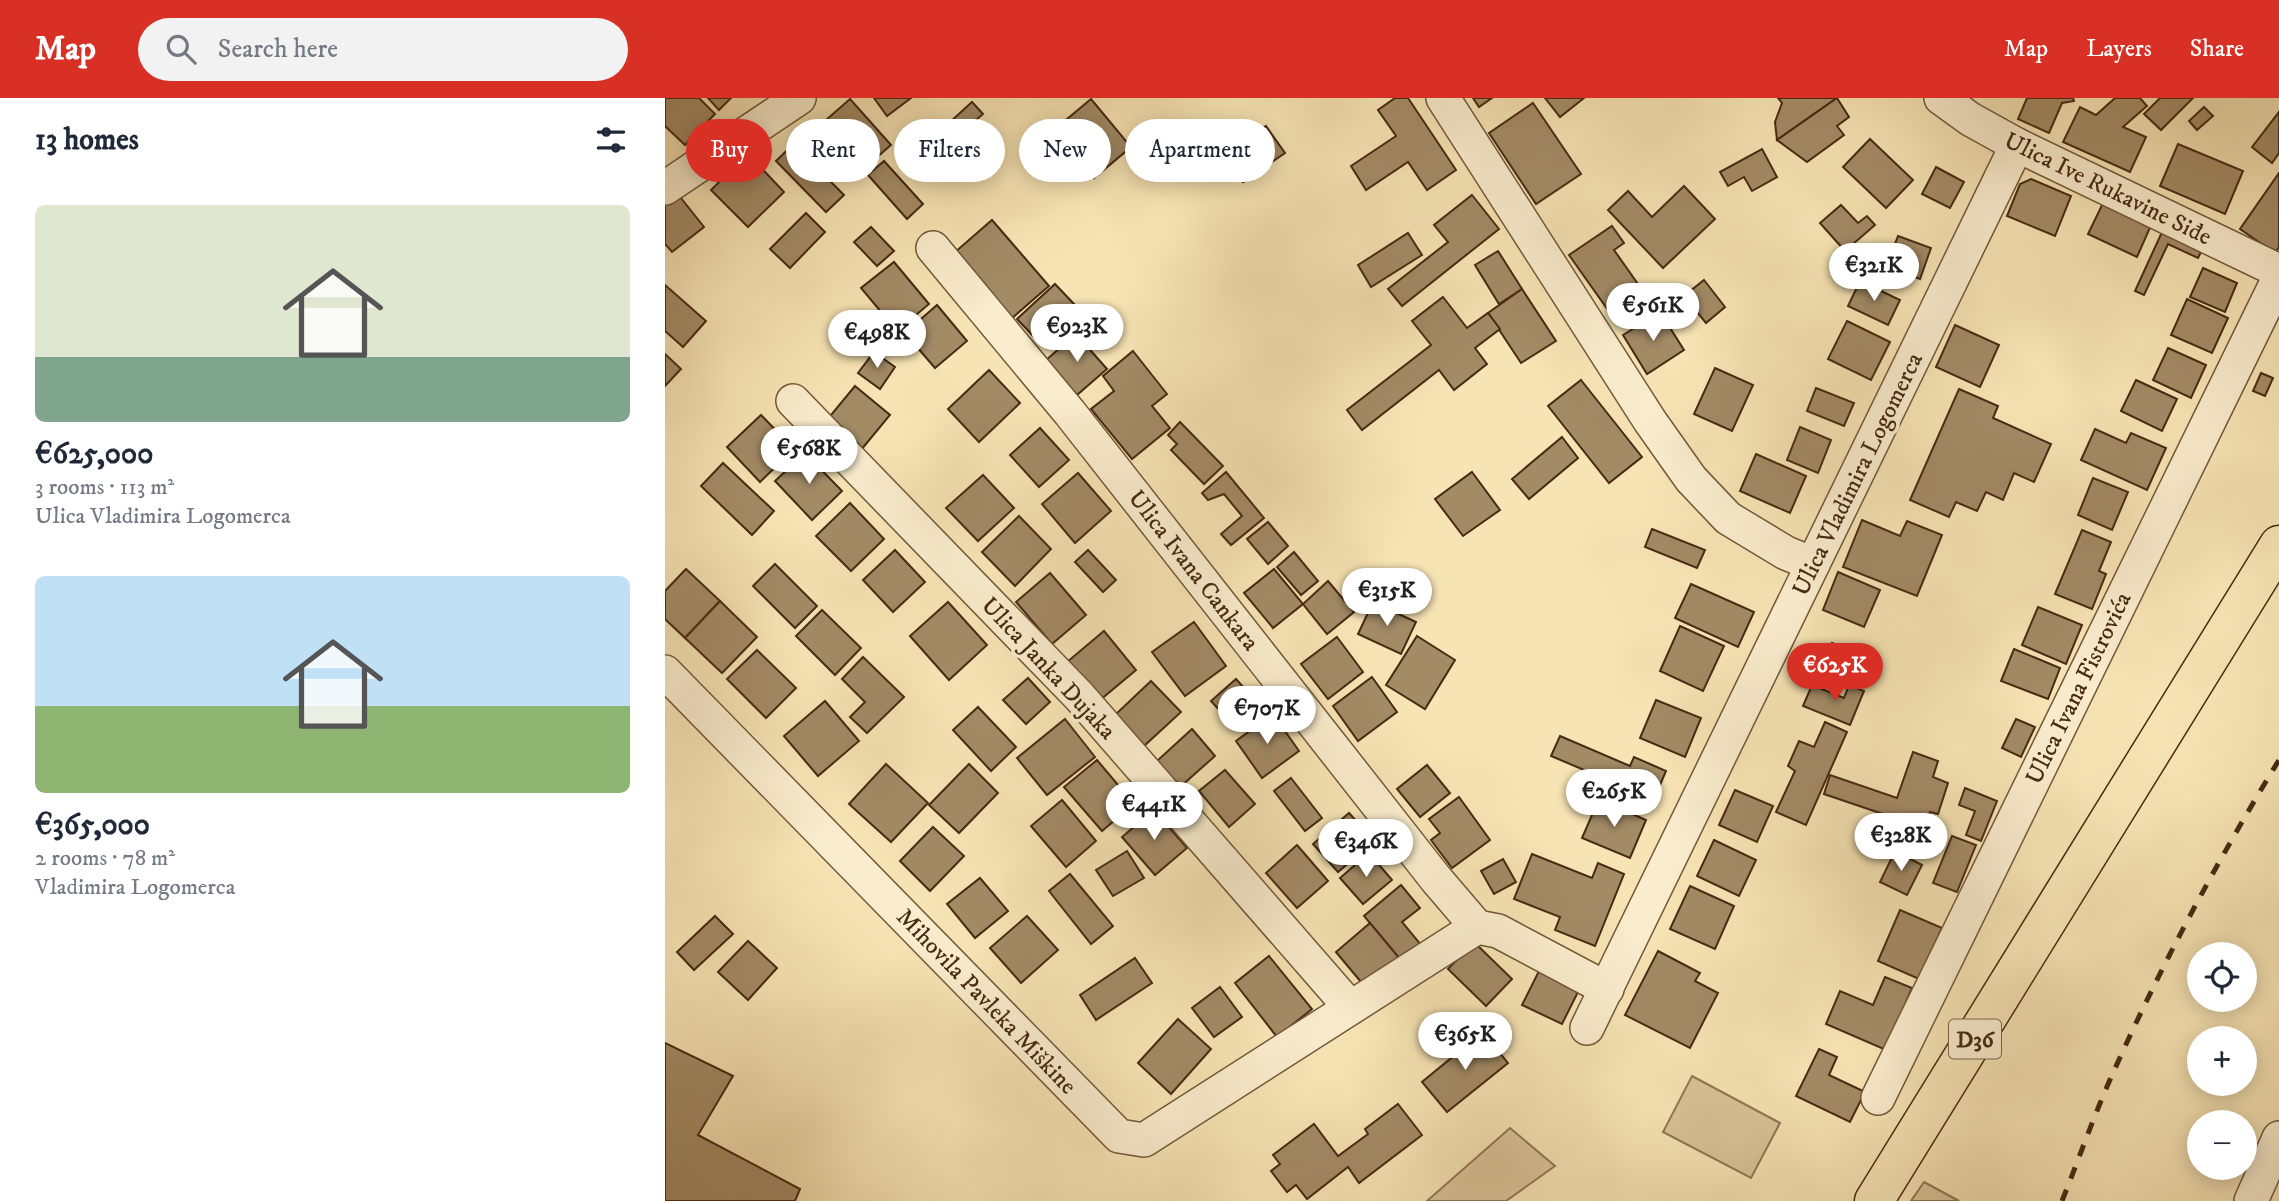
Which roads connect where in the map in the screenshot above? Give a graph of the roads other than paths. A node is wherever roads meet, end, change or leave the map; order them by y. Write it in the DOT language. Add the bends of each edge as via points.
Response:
graph roads {
  1 [pos="799,98"];
  2 [pos="1443,98"];
  3 [pos="1941,98"];
  4 [pos="2017,145"];
  5 [pos="665,188"];
  6 [pos="933,248"];
  7 [pos="2279,271"];
  8 [pos="2279,278"];
  9 [pos="793,401"];
  10 [pos="2279,545"];
  11 [pos="1813,564"];
  12 [pos="665,672"];
  13 [pos="1477,928"];
  14 [pos="1607,989"];
  15 [pos="1350,1007"];
  16 [pos="1587,1028"];
  17 [pos="1878,1098"];
  18 [pos="2279,1138"];
  19 [pos="1874,1201"];
  20 [pos="2251,1201"];
  1 -- 5 [label="street"];
  2 -- 11 [label="street" via="1691,479 1728,519"];
  3 -- 4 [label="street, Ulica Ive Rukavine Siđe"];
  4 -- 7 [label="street, Ulica Ive Rukavine Siđe"];
  4 -- 11 [label="street, Ulica Vladimira Logomerca"];
  6 -- 13 [label="street, Ulica Ivana Cankara" via="1070,413"];
  8 -- 17 [label="street, Ulica Ivana Fistrovića"];
  9 -- 15 [label="street, Ulica Janka Dujaka" via="1079,696"];
  10 -- 19 [label="main road, D36"];
  11 -- 14 [label="street, Ulica Vladimira Logomerca"];
  12 -- 15 [label="street, Mihovila Pavleka Miškine" via="1119,1136 1144,1140"];
  13 -- 14 [label="street" via="1498,931"];
  13 -- 15 [label="street, Mihovila Pavleka Miškine"];
  14 -- 16 [label="street, Ulica Vladimira Logomerca"];
  18 -- 20 [label="street"];
}
